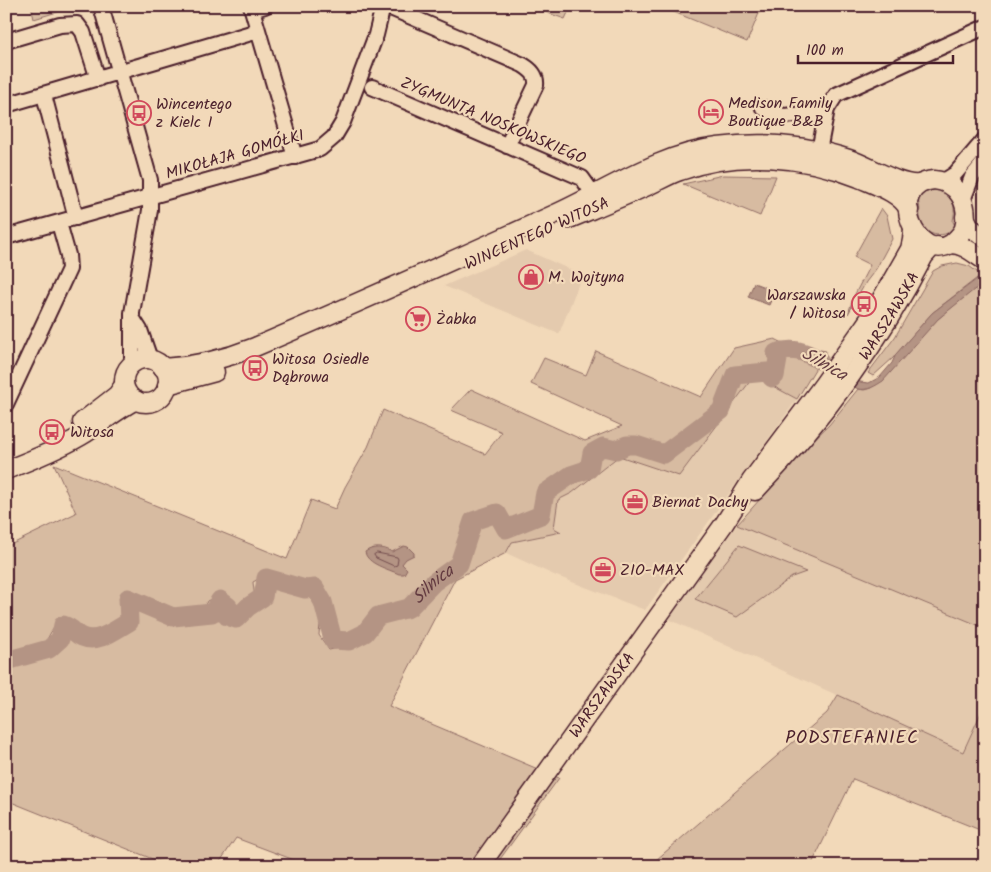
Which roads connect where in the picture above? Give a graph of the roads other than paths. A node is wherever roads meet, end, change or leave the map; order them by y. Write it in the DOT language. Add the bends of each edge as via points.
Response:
graph roads {
  1 [pos="101,6"];
  2 [pos="385,6"];
  3 [pos="256,7"];
  4 [pos="985,27"];
  5 [pos="258,31"];
  6 [pos="6,41"];
  7 [pos="120,72"];
  8 [pos="98,79"];
  9 [pos="372,87"];
  10 [pos="44,95"];
  11 [pos="6,105"];
  12 [pos="763,108"];
  13 [pos="825,117"];
  14 [pos="985,140"];
  15 [pos="508,146"];
  16 [pos="819,151"];
  17 [pos="294,157"];
  18 [pos="985,161"];
  19 [pos="944,181"];
  20 [pos="919,184"];
  21 [pos="594,195"];
  22 [pos="151,196"];
  23 [pos="964,208"];
  24 [pos="909,210"];
  25 [pos="76,218"];
  26 [pos="59,223"];
  27 [pos="913,229"];
  28 [pos="6,237"];
  29 [pos="985,239"];
  30 [pos="944,245"];
  31 [pos="985,261"];
  32 [pos="133,319"];
  33 [pos="851,361"];
  34 [pos="132,363"];
  35 [pos="157,363"];
  36 [pos="124,385"];
  37 [pos="167,385"];
  38 [pos="136,400"];
  39 [pos="6,404"];
  40 [pos="6,458"];
  41 [pos="6,470"];
  42 [pos="480,866"];
  1 -- 7 [label="street"];
  2 -- 15 [label="street" via="533,72 536,85"];
  2 -- 17 [label="street, MIKOŁAJA GOMÓŁKI" via="338,131 320,148"];
  3 -- 5 [label="street"];
  4 -- 13 [label="street" via="840,92 833,98"];
  5 -- 7 [label="street"];
  5 -- 17 [label="street"];
  6 -- 8 [label="street" via="60,25 77,24 83,32"];
  7 -- 8 [label="street"];
  7 -- 22 [label="street" via="150,180"];
  8 -- 10 [label="street"];
  9 -- 15 [label="street, ZYGMUNTA NOSKOWSKIEGO"];
  10 -- 11 [label="street"];
  10 -- 25 [label="street"];
  12 -- 13 [label="street" via="783,116 808,114"];
  13 -- 16 [label="street"];
  14 -- 19 [label="street" via="955,174"];
  15 -- 21 [label="street, ZYGMUNTA NOSKOWSKIEGO" via="582,178"];
  16 -- 20 [label="main road, WINCENTEGO WITOSA" via="857,162 905,183"];
  16 -- 21 [label="main road, WINCENTEGO WITOSA" via="779,145 699,150 654,166"];
  17 -- 22 [label="street, MIKOŁAJA GOMÓŁKI"];
  18 -- 23 [label="street" via="969,182"];
  19 -- 20 [label="main road"];
  19 -- 23 [label="main road" via="958,191"];
  20 -- 24 [label="main road" via="909,198"];
  21 -- 35 [label="main road, WINCENTEGO WITOSA" via="255,347 222,359 182,367"];
  22 -- 25 [label="street, MIKOŁAJA GOMÓŁKI"];
  22 -- 32 [label="street"];
  23 -- 29 [label="main road" via="970,227"];
  23 -- 30 [label="main road" via="962,232"];
  24 -- 27 [label="main road"];
  24 -- 37 [label="main road, WINCENTEGO WITOSA" via="901,200 868,182 816,164 752,159 701,165 680,171 259,357"];
  25 -- 26 [label="street, MIKOŁAJA GOMÓŁKI"];
  26 -- 28 [label="street, MIKOŁAJA GOMÓŁKI"];
  26 -- 39 [label="street" via="69,268"];
  27 -- 30 [label="main road" via="931,245"];
  27 -- 33 [label="main road, WARSZAWSKA" via="910,249"];
  30 -- 31 [label="main road" via="963,246"];
  30 -- 33 [label="main road, WARSZAWSKA" via="931,248 924,256 888,321"];
  32 -- 34 [label="street"];
  32 -- 35 [label="street"];
  33 -- 42 [label="main road, WARSZAWSKA" via="797,445 724,524"];
  34 -- 35 [label="main road" via="141,359"];
  34 -- 36 [label="main road" via="124,377"];
  35 -- 37 [label="main road" via="167,376"];
  36 -- 38 [label="main road"];
  36 -- 40 [label="main road" via="102,408 73,428"];
  37 -- 38 [label="main road" via="157,399 147,402"];
  38 -- 41 [label="main road" via="73,441"];
}
